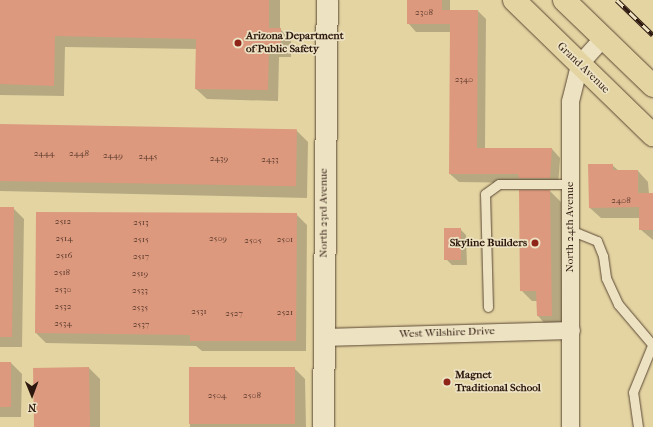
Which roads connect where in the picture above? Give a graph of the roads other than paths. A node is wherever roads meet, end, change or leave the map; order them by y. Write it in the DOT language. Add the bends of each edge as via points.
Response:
graph roads {
  1 [pos="326,0"];
  2 [pos="514,0"];
  3 [pos="564,0"];
  4 [pos="603,37"];
  5 [pos="579,64"];
  6 [pos="653,86"];
  7 [pos="653,135"];
  8 [pos="570,184"];
  9 [pos="570,230"];
  10 [pos="488,307"];
  11 [pos="571,330"];
  12 [pos="324,336"];
  13 [pos="652,343"];
  14 [pos="323,427"];
  15 [pos="570,427"];
  16 [pos="638,427"];
  1 -- 12 [label="street, North 23rd Avenue"];
  2 -- 5 [label="main road, Grand Avenue"];
  3 -- 4 [label="main road"];
  4 -- 5 [label="street, North 24th Avenue"];
  4 -- 6 [label="main road"];
  5 -- 7 [label="main road, Grand Avenue"];
  5 -- 8 [label="street, North 24th Avenue" via="570,101"];
  8 -- 9 [label="street, North 24th Avenue"];
  8 -- 10 [label="lane" via="499,184 485,194"];
  9 -- 11 [label="street, North 24th Avenue"];
  9 -- 13 [label="lane" via="597,241 603,256 606,278 618,304"];
  11 -- 12 [label="street, West Wilshire Drive"];
  11 -- 15 [label="street, North 24th Avenue"];
  12 -- 14 [label="street, North 23rd Avenue"];
  13 -- 16 [label="lane" via="633,392"];
}
